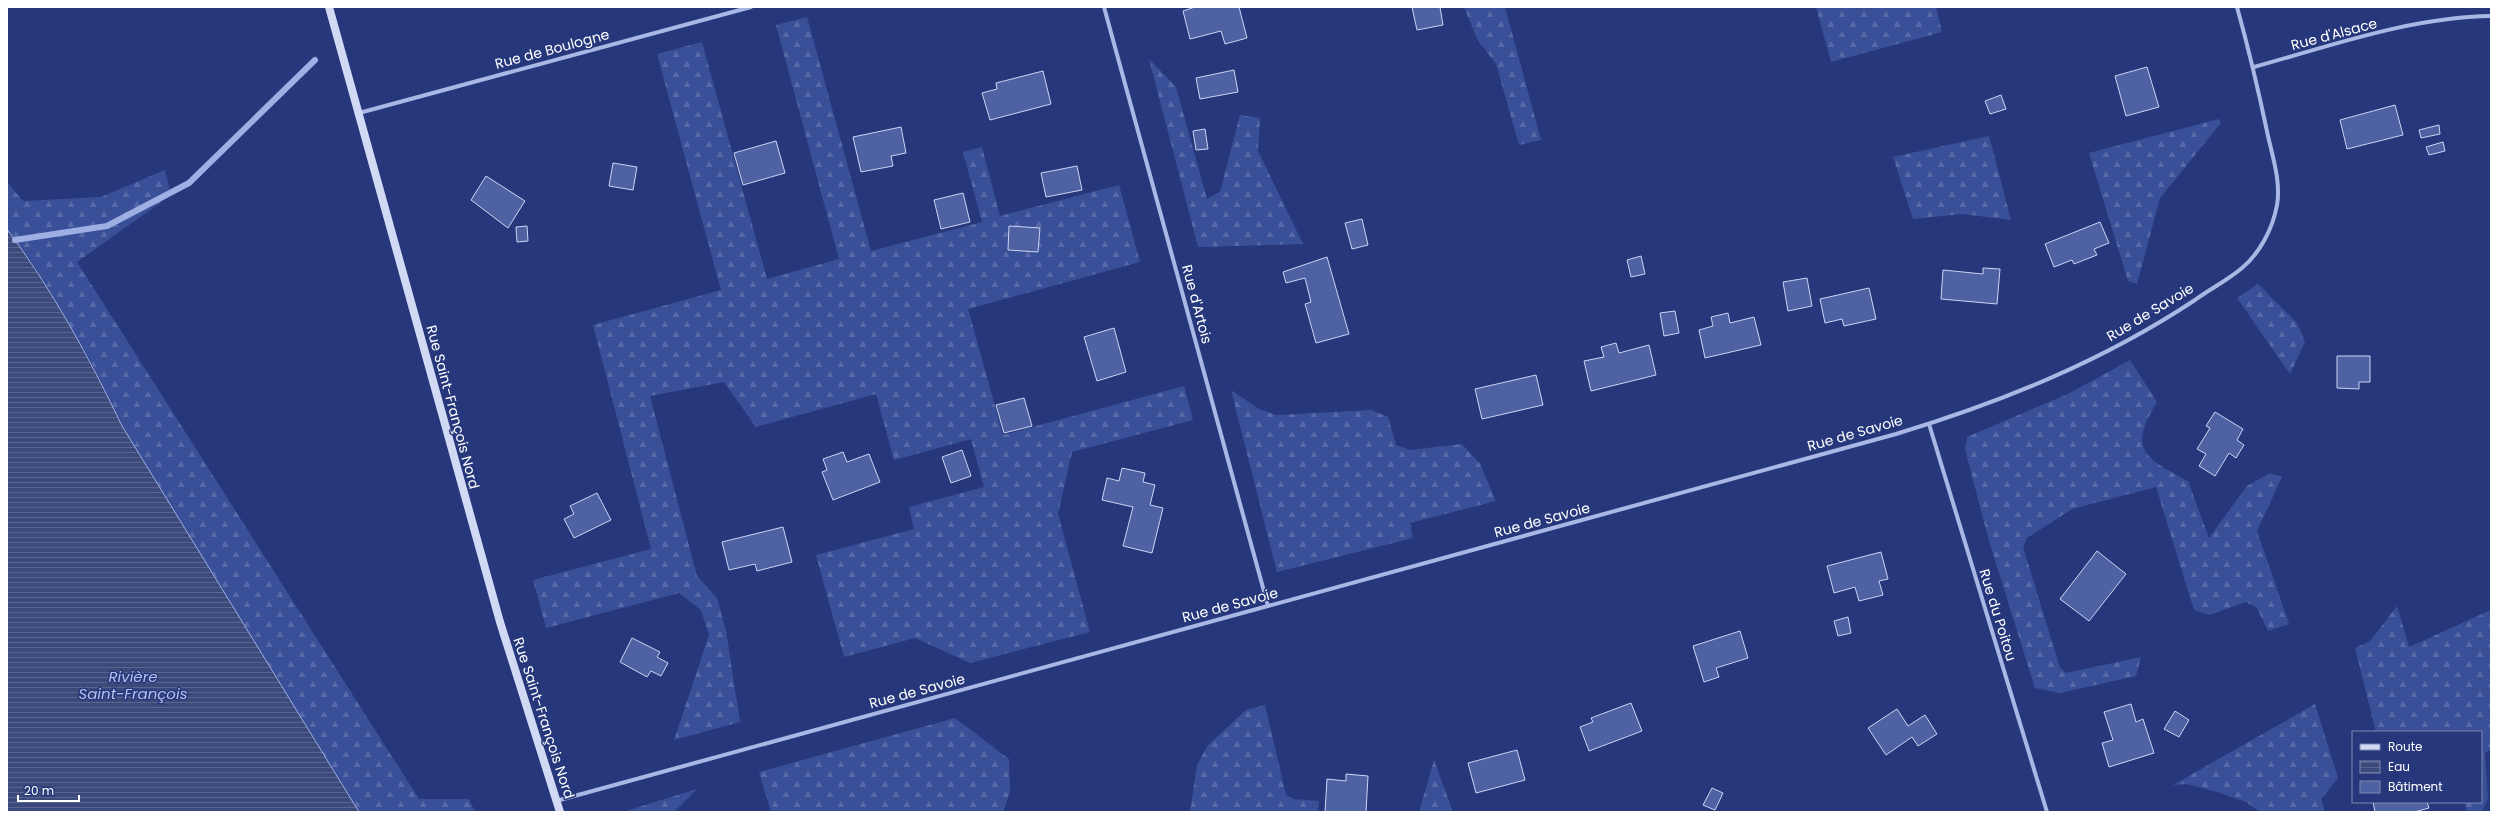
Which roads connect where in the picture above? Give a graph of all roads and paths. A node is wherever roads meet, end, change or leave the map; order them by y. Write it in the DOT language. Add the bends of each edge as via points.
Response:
graph roads {
  1 [pos="329,7"];
  2 [pos="751,7"];
  3 [pos="1104,7"];
  4 [pos="2237,7"];
  5 [pos="2491,16"];
  6 [pos="2254,67"];
  7 [pos="359,113"];
  8 [pos="1929,424"];
  9 [pos="1268,606"];
  10 [pos="556,802"];
  11 [pos="560,812"];
  12 [pos="2047,812"];
  1 -- 7 [label="street, Rue Saint-François Nord"];
  2 -- 7 [label="street, Rue de Boulogne"];
  3 -- 9 [label="street, Rue d'Artois"];
  4 -- 6 [label="street, Rue de Savoie"];
  5 -- 6 [label="street, Rue d'Alsace" via="2392,30"];
  6 -- 8 [label="street, Rue de Savoie" via="2277,182 2277,204 2270,228 2257,251 2242,268 2160,323 2087,361 2007,397"];
  7 -- 10 [label="street, Rue Saint-François Nord" via="500,622"];
  8 -- 9 [label="street, Rue de Savoie"];
  8 -- 12 [label="street, Rue du Poitou"];
  9 -- 10 [label="street, Rue de Savoie"];
  10 -- 11 [label="street, Rue Saint-François Nord"];
}
